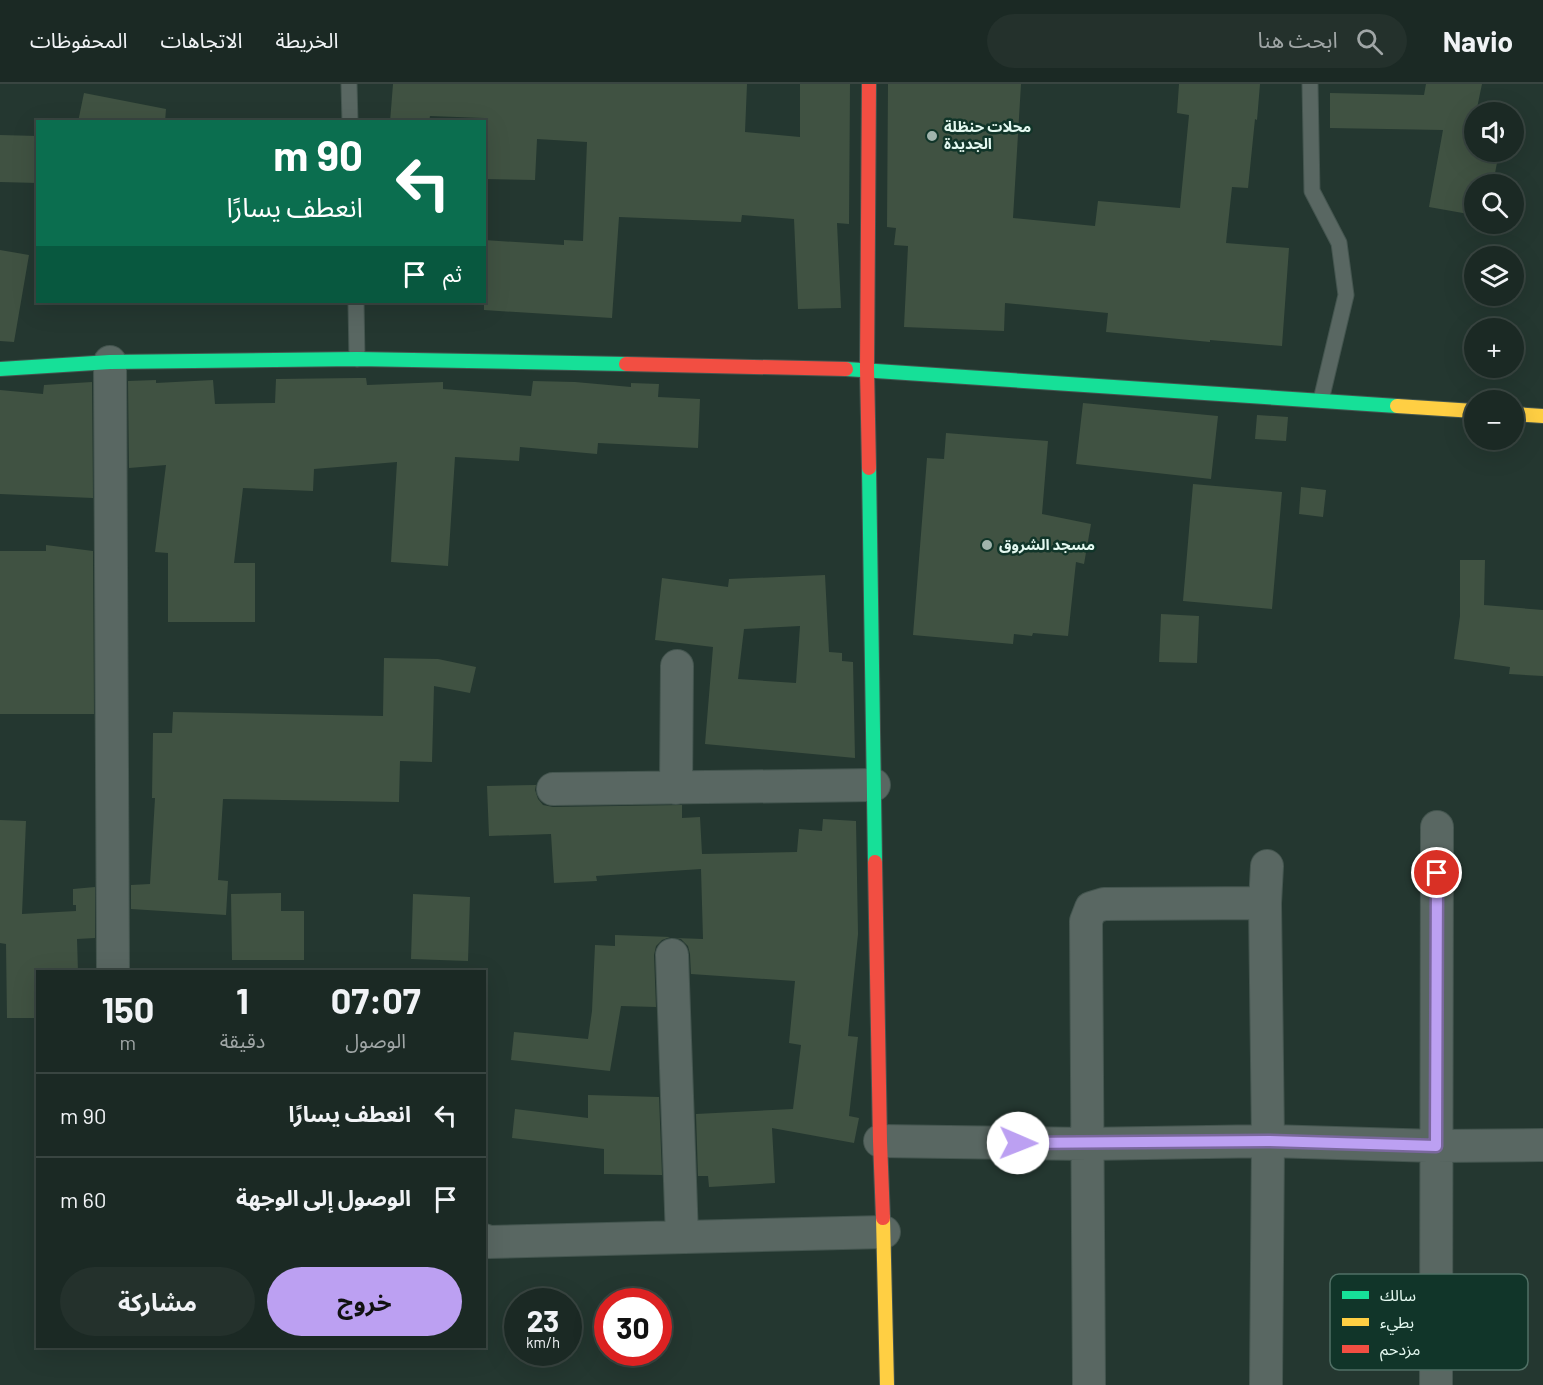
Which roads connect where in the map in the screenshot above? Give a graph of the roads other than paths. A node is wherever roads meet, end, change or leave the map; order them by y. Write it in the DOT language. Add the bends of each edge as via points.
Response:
graph roads {
  1 [pos="349,84"];
  2 [pos="869,84"];
  3 [pos="1310,84"];
  4 [pos="350,120"];
  5 [pos="356,303"];
  6 [pos="357,359"];
  7 [pos="110,362"];
  8 [pos="0,369"];
  9 [pos="867,369"];
  10 [pos="1321,400"];
  11 [pos="1464,410"];
  12 [pos="1524,415"];
  13 [pos="1543,416"];
  14 [pos="677,666"];
  15 [pos="874,785"];
  16 [pos="676,788"];
  17 [pos="553,789"];
  18 [pos="1437,827"];
  19 [pos="1267,866"];
  20 [pos="1266,903"];
  21 [pos="672,955"];
  22 [pos="113,970"];
  23 [pos="1268,1141"];
  24 [pos="880,1142"];
  25 [pos="1087,1144"];
  26 [pos="1543,1145"];
  27 [pos="1436,1146"];
  28 [pos="884,1232"];
  29 [pos="682,1237"];
  30 [pos="486,1241"];
  31 [pos="1436,1274"];
  32 [pos="887,1385"];
  33 [pos="1089,1385"];
  34 [pos="1266,1385"];
  1 -- 4 [label="lane"];
  2 -- 9 [label="street"];
  3 -- 10 [label="lane" via="1312,190 1339,243 1346,295"];
  5 -- 6 [label="lane"];
  6 -- 7 [label="street"];
  6 -- 9 [label="street"];
  7 -- 8 [label="street"];
  7 -- 22 [label="street"];
  9 -- 10 [label="street"];
  9 -- 15 [label="street"];
  10 -- 11 [label="street"];
  12 -- 13 [label="street"];
  14 -- 16 [label="street"];
  15 -- 16 [label="street"];
  15 -- 24 [label="street"];
  16 -- 17 [label="street"];
  18 -- 27 [label="street"];
  19 -- 20 [label="street"];
  20 -- 23 [label="street"];
  20 -- 25 [label="street" via="1104,904 1091,908 1086,921"];
  21 -- 29 [label="street"];
  23 -- 25 [label="street"];
  23 -- 27 [label="street"];
  23 -- 34 [label="street"];
  24 -- 25 [label="street"];
  24 -- 28 [label="street"];
  25 -- 33 [label="street"];
  26 -- 27 [label="street"];
  27 -- 31 [label="street"];
  28 -- 29 [label="street"];
  28 -- 32 [label="street"];
  29 -- 30 [label="street"];
}
